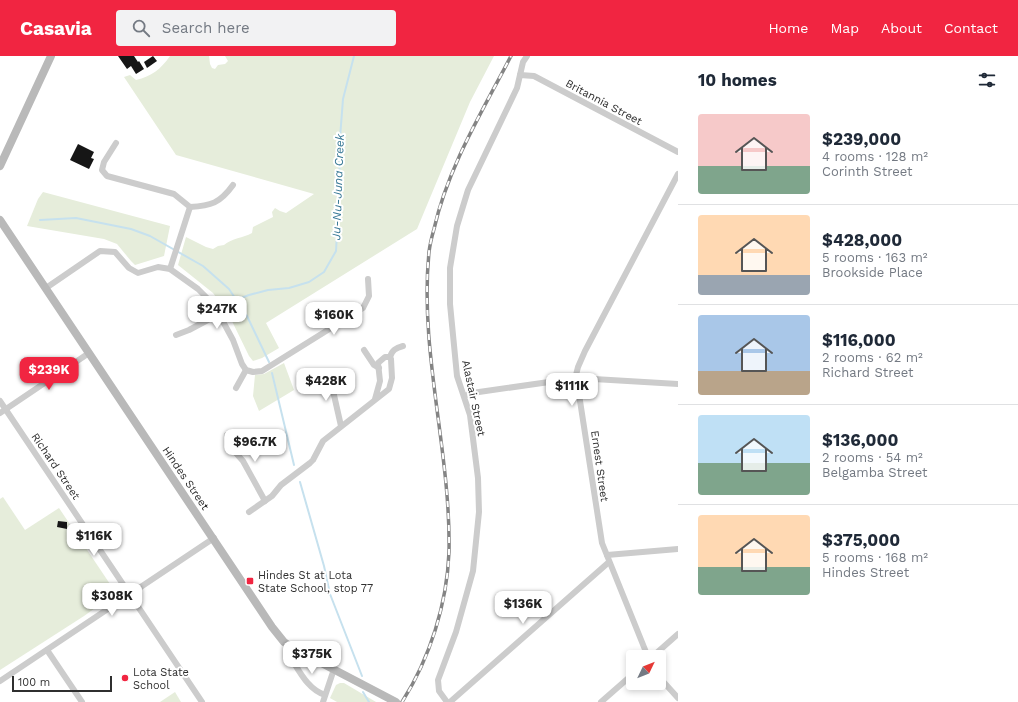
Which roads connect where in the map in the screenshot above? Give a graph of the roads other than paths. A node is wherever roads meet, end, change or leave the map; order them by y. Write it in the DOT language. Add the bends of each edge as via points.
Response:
graph roads {
  1 [pos="51,56"];
  2 [pos="527,56"];
  3 [pos="520,74"];
  4 [pos="116,143"];
  5 [pos="678,152"];
  6 [pos="0,166"];
  7 [pos="678,174"];
  8 [pos="233,185"];
  9 [pos="190,207"];
  10 [pos="0,220"];
  11 [pos="170,269"];
  12 [pos="368,279"];
  13 [pos="46,288"];
  14 [pos="219,314"];
  15 [pos="176,335"];
  16 [pos="403,346"];
  17 [pos="364,350"];
  18 [pos="89,353"];
  19 [pos="390,357"];
  20 [pos="379,368"];
  21 [pos="246,370"];
  22 [pos="329,373"];
  23 [pos="577,378"];
  24 [pos="678,384"];
  25 [pos="236,388"];
  26 [pos="464,396"];
  27 [pos="375,399"];
  28 [pos="0,401"];
  29 [pos="6,409"];
  30 [pos="0,413"];
  31 [pos="341,426"];
  32 [pos="227,435"];
  33 [pos="265,501"];
  34 [pos="249,512"];
  35 [pos="214,538"];
  36 [pos="678,549"];
  37 [pos="607,555"];
  38 [pos="609,562"];
  39 [pos="130,594"];
  40 [pos="678,634"];
  41 [pos="47,650"];
  42 [pos="645,650"];
  43 [pos="660,650"];
  44 [pos="294,663"];
  45 [pos="334,669"];
  46 [pos="626,680"];
  47 [pos="0,681"];
  48 [pos="666,685"];
  49 [pos="325,695"];
  50 [pos="678,698"];
  51 [pos="82,702"];
  52 [pos="202,702"];
  53 [pos="323,702"];
  54 [pos="396,702"];
  55 [pos="449,702"];
  56 [pos="601,702"];
  1 -- 6 [label="street"];
  2 -- 3 [label="street, Alastair Street"];
  3 -- 5 [label="street, Britannia Street" via="534,76"];
  3 -- 26 [label="street, Alastair Street" via="517,88 468,190 457,226 450,268 450,304 457,376"];
  4 -- 9 [label="street" via="104,162 102,170 107,176 174,194"];
  7 -- 23 [label="street, Ernest Street" via="582,358"];
  8 -- 9 [label="street" via="221,200"];
  9 -- 11 [label="street"];
  10 -- 13 [label="street, Hindes Street"];
  11 -- 13 [label="street" via="158,267 138,273 129,268 114,252 100,250"];
  11 -- 14 [label="street" via="198,289"];
  12 -- 21 [label="street" via="368,296 362,308 262,371"];
  13 -- 18 [label="street, Hindes Street"];
  14 -- 15 [label="street"];
  14 -- 21 [label="street"];
  16 -- 19 [label="street" via="392,351"];
  17 -- 20 [label="street"];
  18 -- 29 [label="street"];
  18 -- 35 [label="street, Hindes Street"];
  19 -- 20 [label="street" via="385,356 380,360"];
  19 -- 27 [label="street" via="391,385"];
  20 -- 27 [label="street" via="380,381"];
  21 -- 25 [label="street"];
  22 -- 31 [label="street"];
  23 -- 24 [label="street"];
  23 -- 26 [label="street"];
  23 -- 37 [label="street, Ernest Street" via="599,528"];
  26 -- 55 [label="street, Alastair Street" via="470,416 478,478 479,512 473,571 456,632 438,680 439,691"];
  27 -- 31 [label="street"];
  28 -- 29 [label="street, Richard Street"];
  29 -- 30 [label="street"];
  29 -- 39 [label="street, Richard Street"];
  31 -- 33 [label="street" via="323,441 310,463"];
  32 -- 33 [label="street"];
  33 -- 34 [label="street"];
  35 -- 39 [label="street"];
  35 -- 45 [label="street, Hindes Street" via="279,636 291,647"];
  36 -- 37 [label="street"];
  37 -- 38 [label="street, Ernest Street"];
  38 -- 42 [label="street, Ernest Street"];
  38 -- 55 [label="street"];
  39 -- 41 [label="street"];
  39 -- 52 [label="street, Richard Street"];
  40 -- 43 [label="street"];
  41 -- 47 [label="street"];
  41 -- 51 [label="street"];
  44 -- 49 [label="street" via="307,683"];
  45 -- 49 [label="street"];
  45 -- 54 [label="street, Hindes Street"];
  46 -- 56 [label="street"];
  48 -- 50 [label="street"];
  49 -- 53 [label="street"];
}
